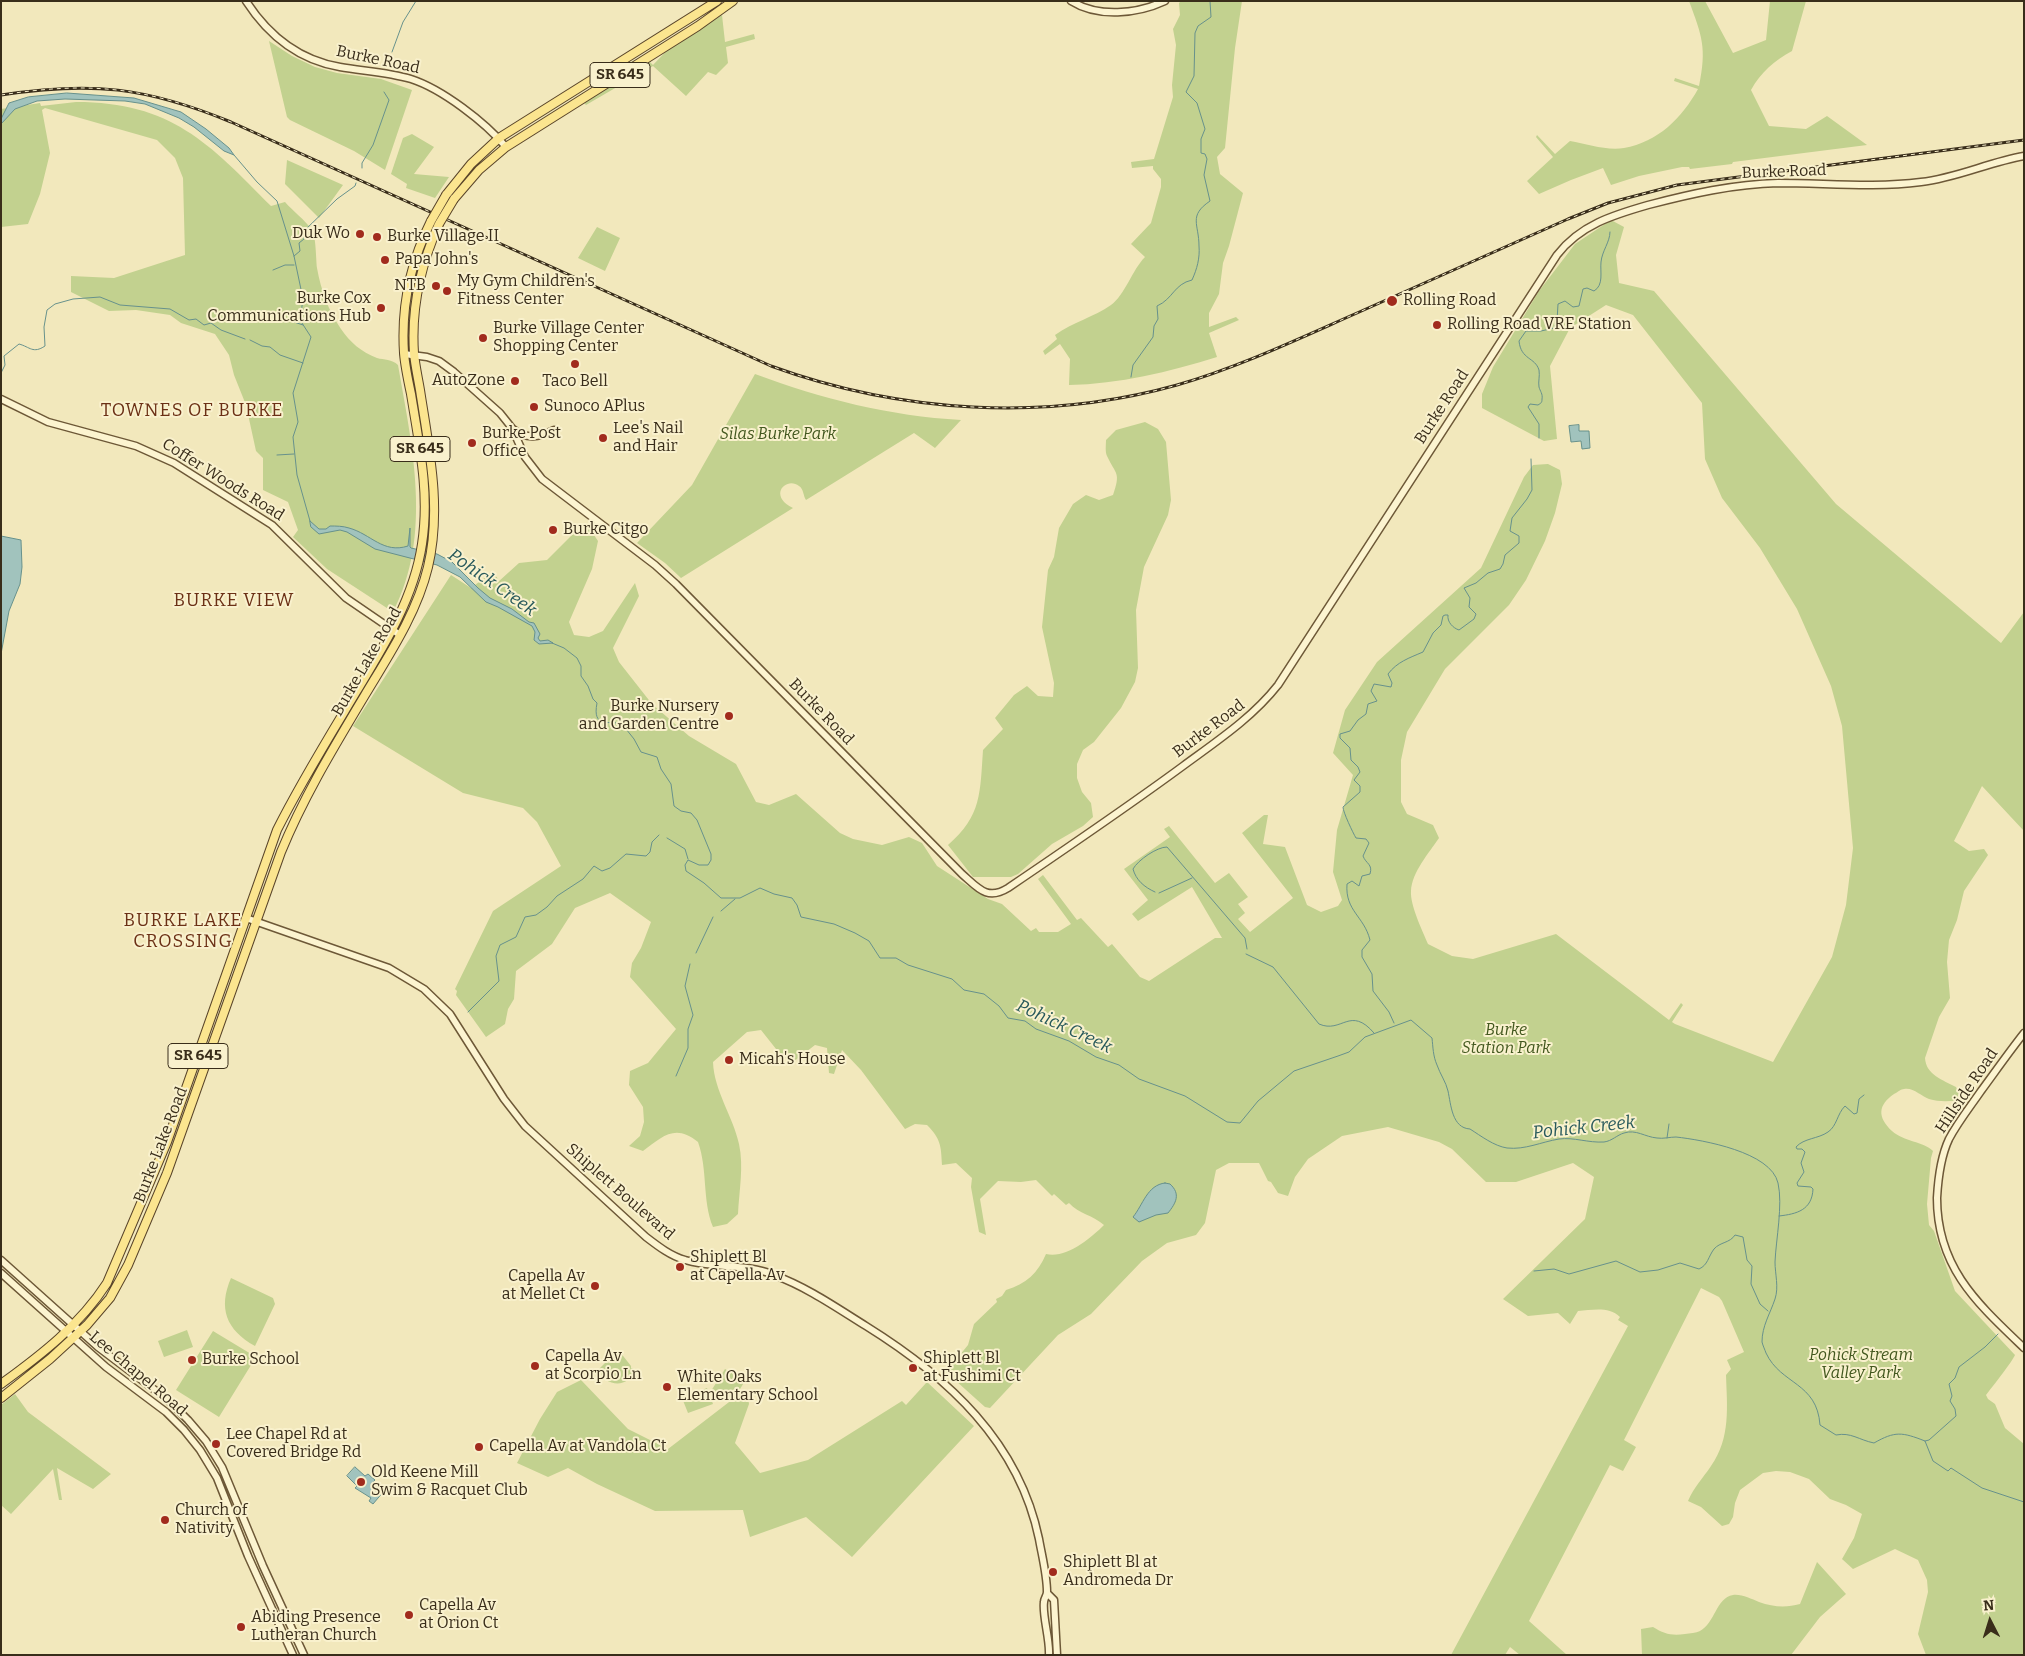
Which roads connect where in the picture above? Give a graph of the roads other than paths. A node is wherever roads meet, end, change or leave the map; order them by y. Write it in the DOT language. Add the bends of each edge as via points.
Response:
graph roads {
  1 [pos="246,1"];
  2 [pos="717,1"];
  3 [pos="733,1"];
  4 [pos="1071,1"];
  5 [pos="1166,1"];
  6 [pos="499,138"];
  7 [pos="506,147"];
  8 [pos="2024,156"];
  9 [pos="404,354"];
  10 [pos="414,355"];
  11 [pos="1,399"];
  12 [pos="512,428"];
  13 [pos="554,430"];
  14 [pos="392,630"];
  15 [pos="400,635"];
  16 [pos="246,918"];
  17 [pos="257,922"];
  18 [pos="2024,1033"];
  19 [pos="1,1260"];
  20 [pos="1,1273"];
  21 [pos="74,1326"];
  22 [pos="66,1331"];
  23 [pos="81,1331"];
  24 [pos="74,1338"];
  25 [pos="2024,1348"];
  26 [pos="1,1384"];
  27 [pos="1,1398"];
  28 [pos="1048,1593"];
  29 [pos="293,1655"];
  30 [pos="304,1655"];
  31 [pos="1049,1655"];
  32 [pos="1057,1655"];
  1 -- 6 [label="street, Burke Road" via="264,26 301,54 332,65 396,75 423,83 445,95"];
  2 -- 6 [label="main road, Burke Lake Road / SR 645"];
  3 -- 7 [label="main road, Burke Lake Road / SR 645"];
  4 -- 5 [label="street" via="1092,9 1121,12 1142,10"];
  6 -- 7 [label="street, Burke Road"];
  6 -- 9 [label="main road, Burke Lake Road / SR 645, bridge" via="471,164 431,220 418,250 407,290"];
  7 -- 10 [label="main road, Burke Lake Road / SR 645, bridge" via="479,170 454,199 439,224 417,291"];
  8 -- 12 [label="street, Burke Road" via="1956,176 1921,182 1761,184 1712,191 1624,212 1579,232 1557,254 1267,699 1241,723 1130,805 997,894 981,890 962,874 672,580 542,479 526,457"];
  9 -- 10 [label="street, Burke Road"];
  9 -- 14 [label="main road, Burke Lake Road / SR 645" via="424,480 425,510 418,565"];
  10 -- 12 [label="street, Burke Road" via="434,359 454,372"];
  10 -- 15 [label="main road, Burke Lake Road / SR 645" via="434,485 435,515 428,567"];
  11 -- 14 [label="street, Coffer Woods Road" via="48,422 136,446 174,464 272,525 346,598"];
  12 -- 13 [label="street" via="530,437"];
  14 -- 15 [label="street, Coffer Woods Road"];
  14 -- 16 [label="main road, Burke Lake Road / SR 645" via="287,810 267,855"];
  15 -- 17 [label="main road, Burke Lake Road / SR 645" via="301,807 281,852"];
  16 -- 17 [label="street, Shiplett Boulevard"];
  16 -- 21 [label="main road, Burke Lake Road / SR 645" via="156,1168 106,1283"];
  17 -- 23 [label="main road, Burke Lake Road / SR 645" via="187,1120 143,1232 110,1298"];
  17 -- 28 [label="street, Shiplett Boulevard" via="389,968 424,989 454,1020 525,1126 662,1249 692,1262 759,1269 787,1280 894,1343 920,1363 984,1422 1014,1469 1033,1515"];
  18 -- 25 [label="street, Hillside Road" via="1948,1141 1939,1178 1937,1206 1944,1245 1959,1278 1978,1304"];
  19 -- 21 [label="street, Lee Chapel Road"];
  20 -- 22 [label="street, Lee Chapel Road"];
  21 -- 22 [label="main road, Burke Lake Road / SR 645"];
  21 -- 23 [label="street, Lee Chapel Road"];
  22 -- 24 [label="street, Lee Chapel Road"];
  22 -- 26 [label="main road, Burke Lake Road / SR 645"];
  23 -- 24 [label="main road, Burke Lake Road / SR 645"];
  23 -- 30 [label="street, Lee Chapel Road" via="168,1400 211,1448"];
  24 -- 27 [label="main road, Burke Lake Road / SR 645"];
  24 -- 29 [label="street, Lee Chapel Road" via="106,1367 166,1412 200,1450 217,1478"];
  28 -- 31 [label="street, Shiplett Boulevard" via="1044,1602"];
  28 -- 32 [label="street, Shiplett Boulevard" via="1054,1600"];
}
